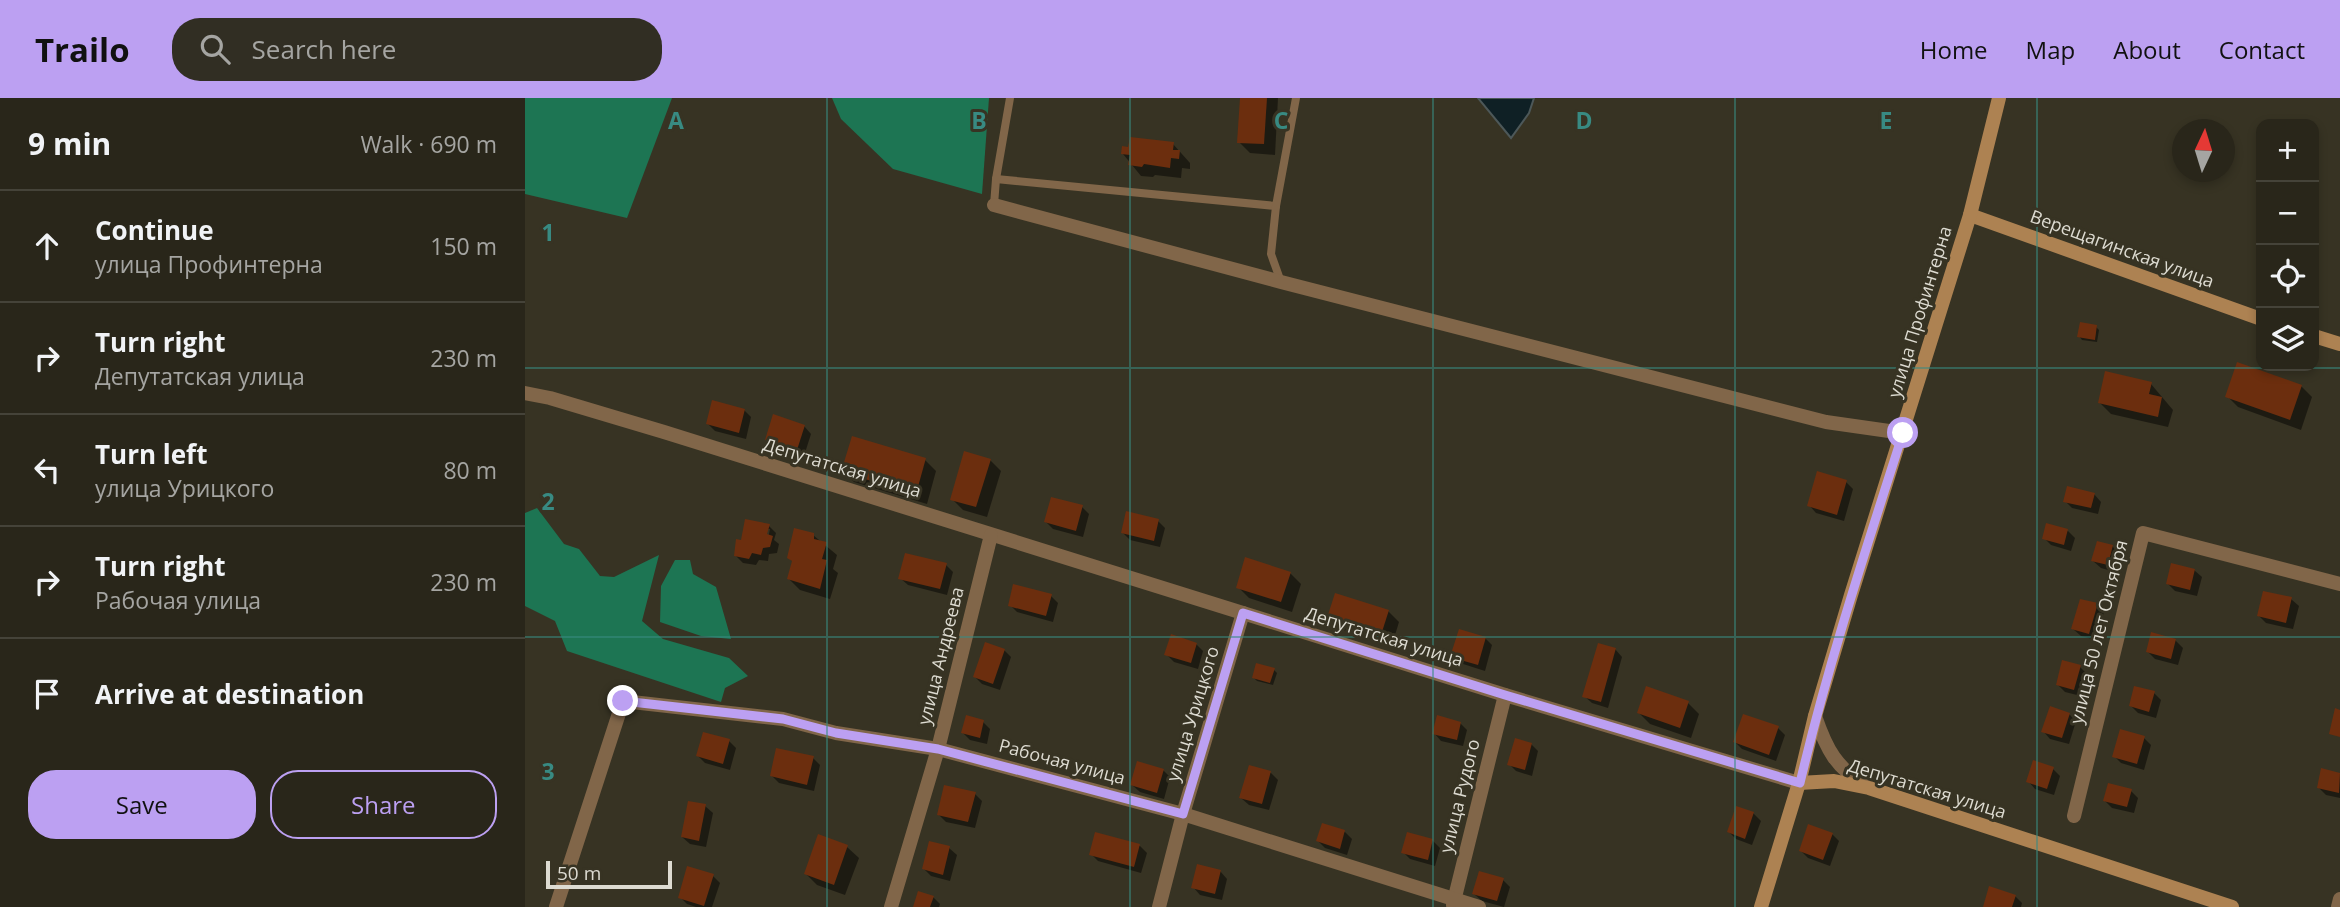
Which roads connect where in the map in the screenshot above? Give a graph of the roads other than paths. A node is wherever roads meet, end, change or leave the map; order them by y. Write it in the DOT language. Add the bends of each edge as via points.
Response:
graph roads {
  1 [pos="1010,98"];
  2 [pos="1296,98"];
  3 [pos="1999,98"];
  4 [pos="996,179"];
  5 [pos="994,205"];
  6 [pos="1276,206"];
  7 [pos="1970,215"];
  8 [pos="1281,282"];
  9 [pos="2256,317"];
  10 [pos="2319,338"];
  11 [pos="2340,344"];
  12 [pos="525,393"];
  13 [pos="1903,433"];
  14 [pos="991,535"];
  15 [pos="2340,584"];
  16 [pos="1243,613"];
  17 [pos="1505,695"];
  18 [pos="1815,716"];
  19 [pos="938,749"];
  20 [pos="1800,783"];
  21 [pos="1868,788"];
  22 [pos="1183,814"];
  23 [pos="2074,816"];
  24 [pos="2340,899"];
  25 [pos="1453,903"];
  26 [pos="556,907"];
  27 [pos="891,907"];
  28 [pos="1159,907"];
  29 [pos="1479,907"];
  30 [pos="1761,907"];
  31 [pos="2232,907"];
  32 [pos="2338,907"];
  1 -- 4 [label="lane"];
  2 -- 6 [label="lane"];
  3 -- 7 [label="main road, улица Профинтерна"];
  4 -- 5 [label="lane"];
  4 -- 6 [label="lane"];
  5 -- 8 [label="street"];
  6 -- 8 [label="lane" via="1271,254"];
  7 -- 9 [label="main road, Верещагинская улица"];
  7 -- 13 [label="main road, улица Профинтерна"];
  8 -- 13 [label="street" via="1826,422"];
  10 -- 11 [label="main road"];
  12 -- 14 [label="street, Депутатская улица" via="626,420"];
  13 -- 18 [label="main road, улица Профинтерна"];
  14 -- 16 [label="street, Депутатская улица"];
  14 -- 19 [label="street, улица Андреева"];
  15 -- 23 [label="street, улица 50 лет Октября" via="2143,533"];
  16 -- 17 [label="street, Депутатская улица"];
  16 -- 22 [label="street, улица Урицкого"];
  17 -- 20 [label="street, Депутатская улица"];
  17 -- 25 [label="street, улица Рудого"];
  18 -- 20 [label="main road, улица Профинтерна"];
  18 -- 21 [label="street" via="1834,759"];
  19 -- 22 [label="street, Рабочая улица"];
  19 -- 26 [label="street, Рабочая улица" via="836,733 783,719 623,701"];
  19 -- 27 [label="street, улица Андреева"];
  20 -- 21 [label="main road, Депутатская улица" via="1834,781"];
  20 -- 30 [label="main road, улица Профинтерна"];
  21 -- 31 [label="main road, Депутатская улица"];
  22 -- 25 [label="street, Рабочая улица"];
  22 -- 28 [label="street, улица Урицкого"];
  24 -- 32 [label="street"];
  25 -- 29 [label="street, Рабочая улица"];
}
